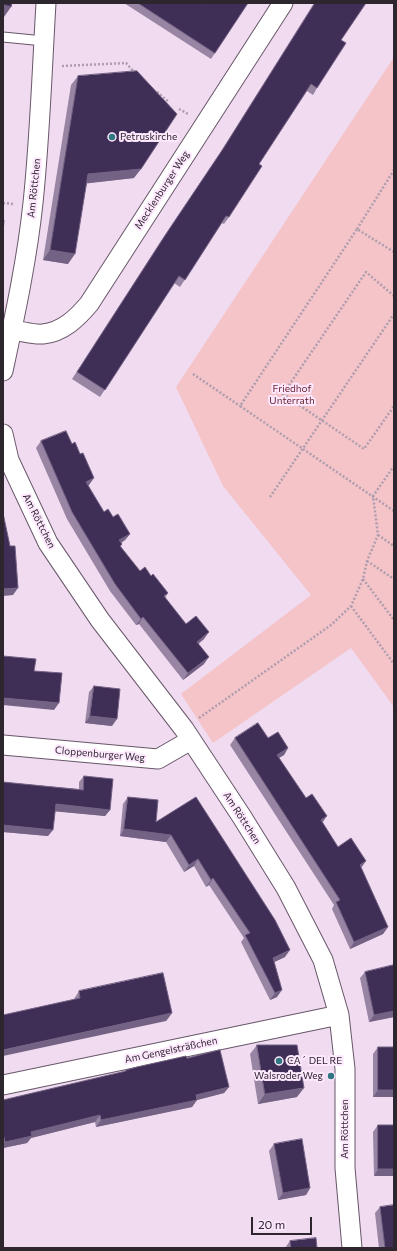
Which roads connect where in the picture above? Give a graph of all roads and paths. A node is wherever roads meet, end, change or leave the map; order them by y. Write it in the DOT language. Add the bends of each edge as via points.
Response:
graph roads {
  1 [pos="46,3"];
  2 [pos="283,3"];
  3 [pos="3,37"];
  4 [pos="44,41"];
  5 [pos="42,67"];
  6 [pos="140,78"];
  7 [pos="155,91"];
  8 [pos="169,102"];
  9 [pos="394,170"];
  10 [pos="357,228"];
  11 [pos="394,252"];
  12 [pos="394,296"];
  13 [pos="394,314"];
  14 [pos="12,330"];
  15 [pos="3,371"];
  16 [pos="192,374"];
  17 [pos="240,406"];
  18 [pos="394,406"];
  19 [pos="322,420"];
  20 [pos="3,434"];
  21 [pos="303,449"];
  22 [pos="394,466"];
  23 [pos="373,496"];
  24 [pos="270,497"];
  25 [pos="394,512"];
  26 [pos="378,535"];
  27 [pos="394,546"];
  28 [pos="367,561"];
  29 [pos="363,579"];
  30 [pos="394,579"];
  31 [pos="351,606"];
  32 [pos="394,620"];
  33 [pos="394,664"];
  34 [pos="216,706"];
  35 [pos="191,740"];
  36 [pos="3,745"];
  37 [pos="339,1016"];
  38 [pos="3,1085"];
  39 [pos="352,1248"];
  1 -- 4 [label="street, Am Röttchen"];
  2 -- 14 [label="street, Mecklenburger Weg" via="78,317 64,327 43,334"];
  3 -- 4 [label="lane"];
  4 -- 5 [label="street, Am Röttchen"];
  5 -- 6 [label="path" via="126,63"];
  5 -- 14 [label="street, Am Röttchen" via="33,205"];
  7 -- 8 [label="path"];
  9 -- 10 [label="path"];
  10 -- 11 [label="path"];
  10 -- 17 [label="path"];
  12 -- 19 [label="path" via="366,272 284,394"];
  13 -- 19 [label="path"];
  14 -- 15 [label="street, Am Röttchen"];
  16 -- 17 [label="path"];
  17 -- 21 [label="path"];
  18 -- 19 [label="path" via="364,449"];
  19 -- 21 [label="path"];
  20 -- 35 [label="street, Am Röttchen" via="9,460 48,544 100,620"];
  21 -- 23 [label="path"];
  21 -- 24 [label="path"];
  22 -- 23 [label="path"];
  23 -- 25 [label="path"];
  23 -- 26 [label="path"];
  26 -- 27 [label="path"];
  26 -- 28 [label="path"];
  28 -- 29 [label="path"];
  28 -- 30 [label="path"];
  29 -- 31 [label="path"];
  29 -- 32 [label="path"];
  31 -- 33 [label="path"];
  31 -- 34 [label="path" via="332,625"];
  35 -- 36 [label="street, Cloppenburger Weg" via="158,759"];
  35 -- 37 [label="street, Am Röttchen" via="242,817 308,928 323,960"];
  37 -- 38 [label="street, Am Gengelsträßchen"];
  37 -- 39 [label="street, Am Röttchen" via="346,1075 345,1168"];
}
